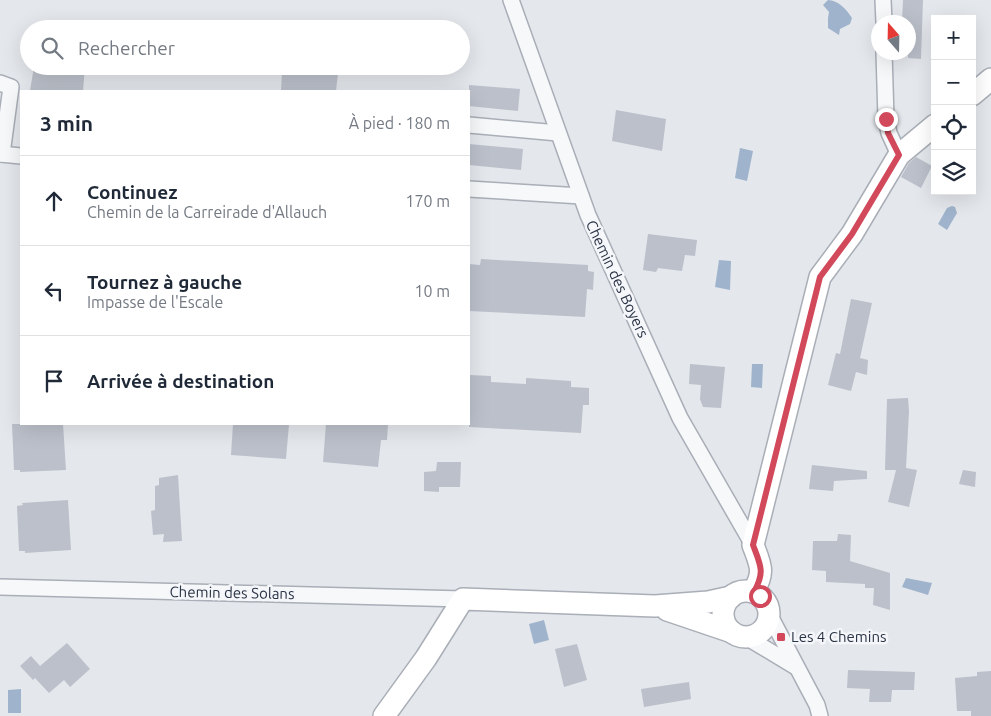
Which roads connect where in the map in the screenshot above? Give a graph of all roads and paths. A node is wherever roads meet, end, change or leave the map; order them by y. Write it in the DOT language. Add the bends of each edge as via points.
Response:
graph roads {
  1 [pos="511,0"];
  2 [pos="883,0"];
  3 [pos="884,15"];
  4 [pos="884,60"];
  5 [pos="991,79"];
  6 [pos="0,83"];
  7 [pos="976,92"];
  8 [pos="470,125"];
  9 [pos="931,128"];
  10 [pos="558,133"];
  11 [pos="1,154"];
  12 [pos="899,155"];
  13 [pos="20,156"];
  14 [pos="470,189"];
  15 [pos="581,196"];
  16 [pos="753,545"];
  17 [pos="0,588"];
  18 [pos="754,592"];
  19 [pos="731,597"];
  20 [pos="463,599"];
  21 [pos="655,606"];
  22 [pos="769,614"];
  23 [pos="739,634"];
  24 [pos="797,668"];
  25 [pos="384,716"];
  26 [pos="820,716"];
  1 -- 10 [label="street, Chemin des Boyers"];
  2 -- 3 [label="street"];
  4 -- 12 [label="street" via="888,133"];
  5 -- 7 [label="street"];
  6 -- 11 [label="street" via="11,87"];
  8 -- 10 [label="street"];
  9 -- 12 [label="street"];
  10 -- 15 [label="street, Chemin des Boyers"];
  11 -- 13 [label="street"];
  12 -- 16 [label="street" via="852,234 820,277"];
  14 -- 15 [label="street"];
  15 -- 16 [label="street, Chemin des Boyers" via="680,418"];
  16 -- 18 [label="street" via="760,563 761,579"];
  17 -- 20 [label="street, Chemin des Solans"];
  18 -- 19 [label="street" via="746,591"];
  18 -- 22 [label="street" via="765,601"];
  19 -- 21 [label="street"];
  19 -- 23 [label="street" via="726,603 724,618 727,626"];
  20 -- 21 [label="street"];
  20 -- 25 [label="street"];
  21 -- 23 [label="street"];
  22 -- 23 [label="street" via="759,633"];
  22 -- 24 [label="street"];
  23 -- 24 [label="street"];
  24 -- 26 [label="street"];
}
